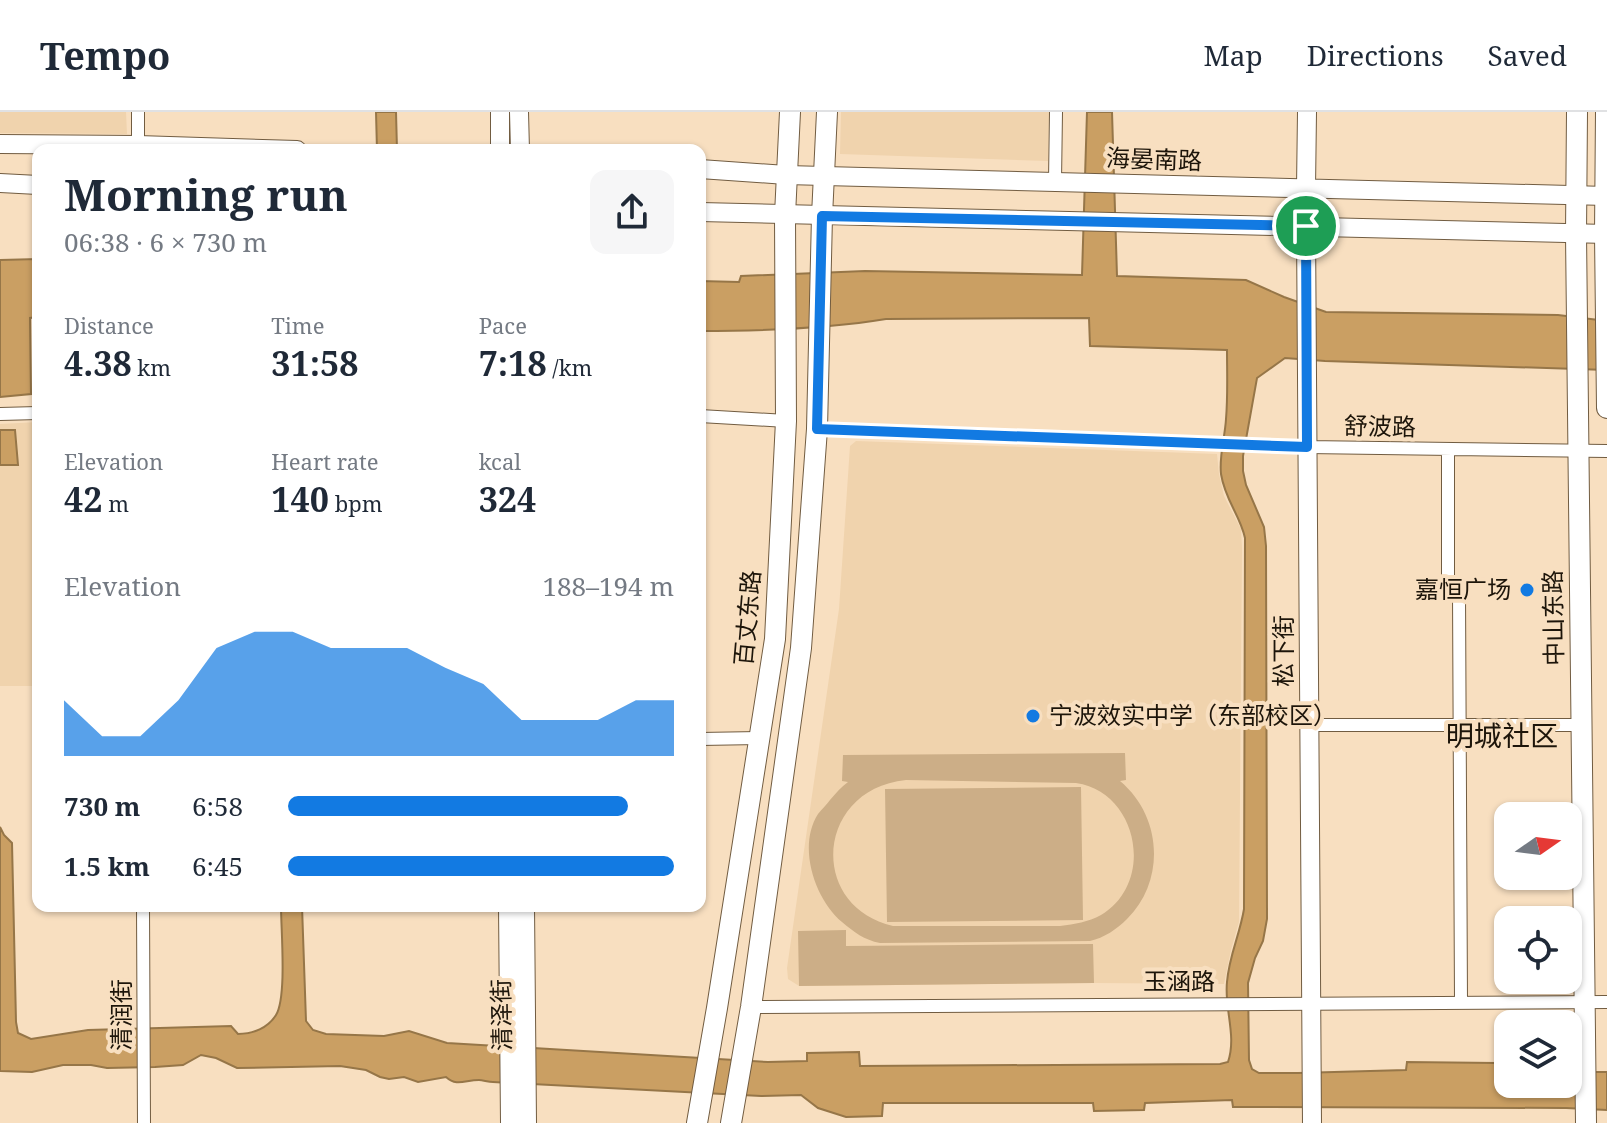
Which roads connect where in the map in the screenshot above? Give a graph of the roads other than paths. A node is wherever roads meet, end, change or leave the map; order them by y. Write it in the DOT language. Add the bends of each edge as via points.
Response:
graph roads {
  1 [pos="138,112"];
  2 [pos="500,112"];
  3 [pos="519,112"];
  4 [pos="790,112"];
  5 [pos="827,112"];
  6 [pos="1056,112"];
  7 [pos="1307,112"];
  8 [pos="1577,112"];
  9 [pos="1606,112"];
  10 [pos="0,144"];
  11 [pos="138,144"];
  12 [pos="500,144"];
  13 [pos="520,144"];
  14 [pos="32,145"];
  15 [pos="706,169"];
  16 [pos="786,175"];
  17 [pos="825,175"];
  18 [pos="1055,181"];
  19 [pos="0,183"];
  20 [pos="32,185"];
  21 [pos="1306,188"];
  22 [pos="1576,195"];
  23 [pos="1606,196"];
  24 [pos="706,212"];
  25 [pos="785,215"];
  26 [pos="822,216"];
  27 [pos="1306,226"];
  28 [pos="1576,234"];
  29 [pos="1606,234"];
  30 [pos="1607,408"];
  31 [pos="32,413"];
  32 [pos="0,414"];
  33 [pos="706,416"];
  34 [pos="786,421"];
  35 [pos="817,429"];
  36 [pos="1307,447"];
  37 [pos="1448,450"];
  38 [pos="1578,451"];
  39 [pos="1607,451"];
  40 [pos="1460,724"];
  41 [pos="1308,725"];
  42 [pos="1582,725"];
  43 [pos="759,738"];
  44 [pos="706,739"];
  45 [pos="143,912"];
  46 [pos="508,912"];
  47 [pos="525,912"];
  48 [pos="1461,1001"];
  49 [pos="1586,1002"];
  50 [pos="1607,1002"];
  51 [pos="1311,1003"];
  52 [pos="751,1007"];
  53 [pos="144,1123"];
  54 [pos="510,1123"];
  55 [pos="527,1123"];
  56 [pos="697,1123"];
  57 [pos="731,1123"];
  58 [pos="1312,1123"];
  59 [pos="1586,1123"];
  1 -- 11 [label="street"];
  2 -- 12 [label="main road"];
  3 -- 13 [label="main road"];
  4 -- 16 [label="main road, 百丈东路"];
  5 -- 17 [label="main road"];
  6 -- 18 [label="street"];
  7 -- 21 [label="main road"];
  8 -- 22 [label="main road, 中山东路"];
  9 -- 23 [label="main road"];
  10 -- 14 [label="main road"];
  15 -- 16 [label="main road, 海晏南路"];
  16 -- 17 [label="main road, 海晏南路"];
  16 -- 25 [label="main road, 百丈东路"];
  17 -- 18 [label="main road, 海晏南路"];
  17 -- 26 [label="main road"];
  18 -- 21 [label="main road, 海晏南路"];
  19 -- 20 [label="main road"];
  21 -- 22 [label="main road, 海晏南路"];
  22 -- 23 [label="main road, 海晏南路"];
  22 -- 28 [label="main road, 中山东路"];
  23 -- 29 [label="main road"];
  24 -- 25 [label="main road"];
  25 -- 26 [label="main road"];
  25 -- 34 [label="main road, 百丈东路"];
  26 -- 27 [label="main road"];
  26 -- 35 [label="main road"];
  27 -- 28 [label="main road"];
  27 -- 36 [label="main road, 松下街"];
  28 -- 29 [label="main road"];
  28 -- 38 [label="main road, 中山东路"];
  29 -- 30 [label="main road"];
  31 -- 32 [label="street"];
  33 -- 34 [label="street"];
  34 -- 43 [label="main road, 百丈东路" via="775,639"];
  35 -- 36 [label="street, 舒波路"];
  35 -- 52 [label="main road" via="801,648"];
  36 -- 37 [label="street, 舒波路"];
  36 -- 41 [label="main road, 松下街"];
  37 -- 38 [label="street, 舒波路"];
  37 -- 40 [label="street" via="1448,578 1459,593"];
  38 -- 39 [label="street, 舒波路"];
  38 -- 42 [label="main road, 中山东路"];
  40 -- 41 [label="street"];
  40 -- 42 [label="street"];
  40 -- 48 [label="street"];
  41 -- 51 [label="main road, 松下街"];
  42 -- 49 [label="main road, 中山东路"];
  43 -- 44 [label="street"];
  43 -- 56 [label="main road, 百丈东路"];
  45 -- 53 [label="street, 清润街"];
  46 -- 54 [label="main road, 清泽街"];
  47 -- 55 [label="main road, 清泽街"];
  48 -- 49 [label="street, 玉涵路"];
  48 -- 51 [label="street, 玉涵路"];
  49 -- 50 [label="street, 玉涵路"];
  49 -- 59 [label="main road, 中山东路"];
  51 -- 52 [label="street, 玉涵路"];
  51 -- 58 [label="main road, 松下街"];
  52 -- 57 [label="main road"];
}
